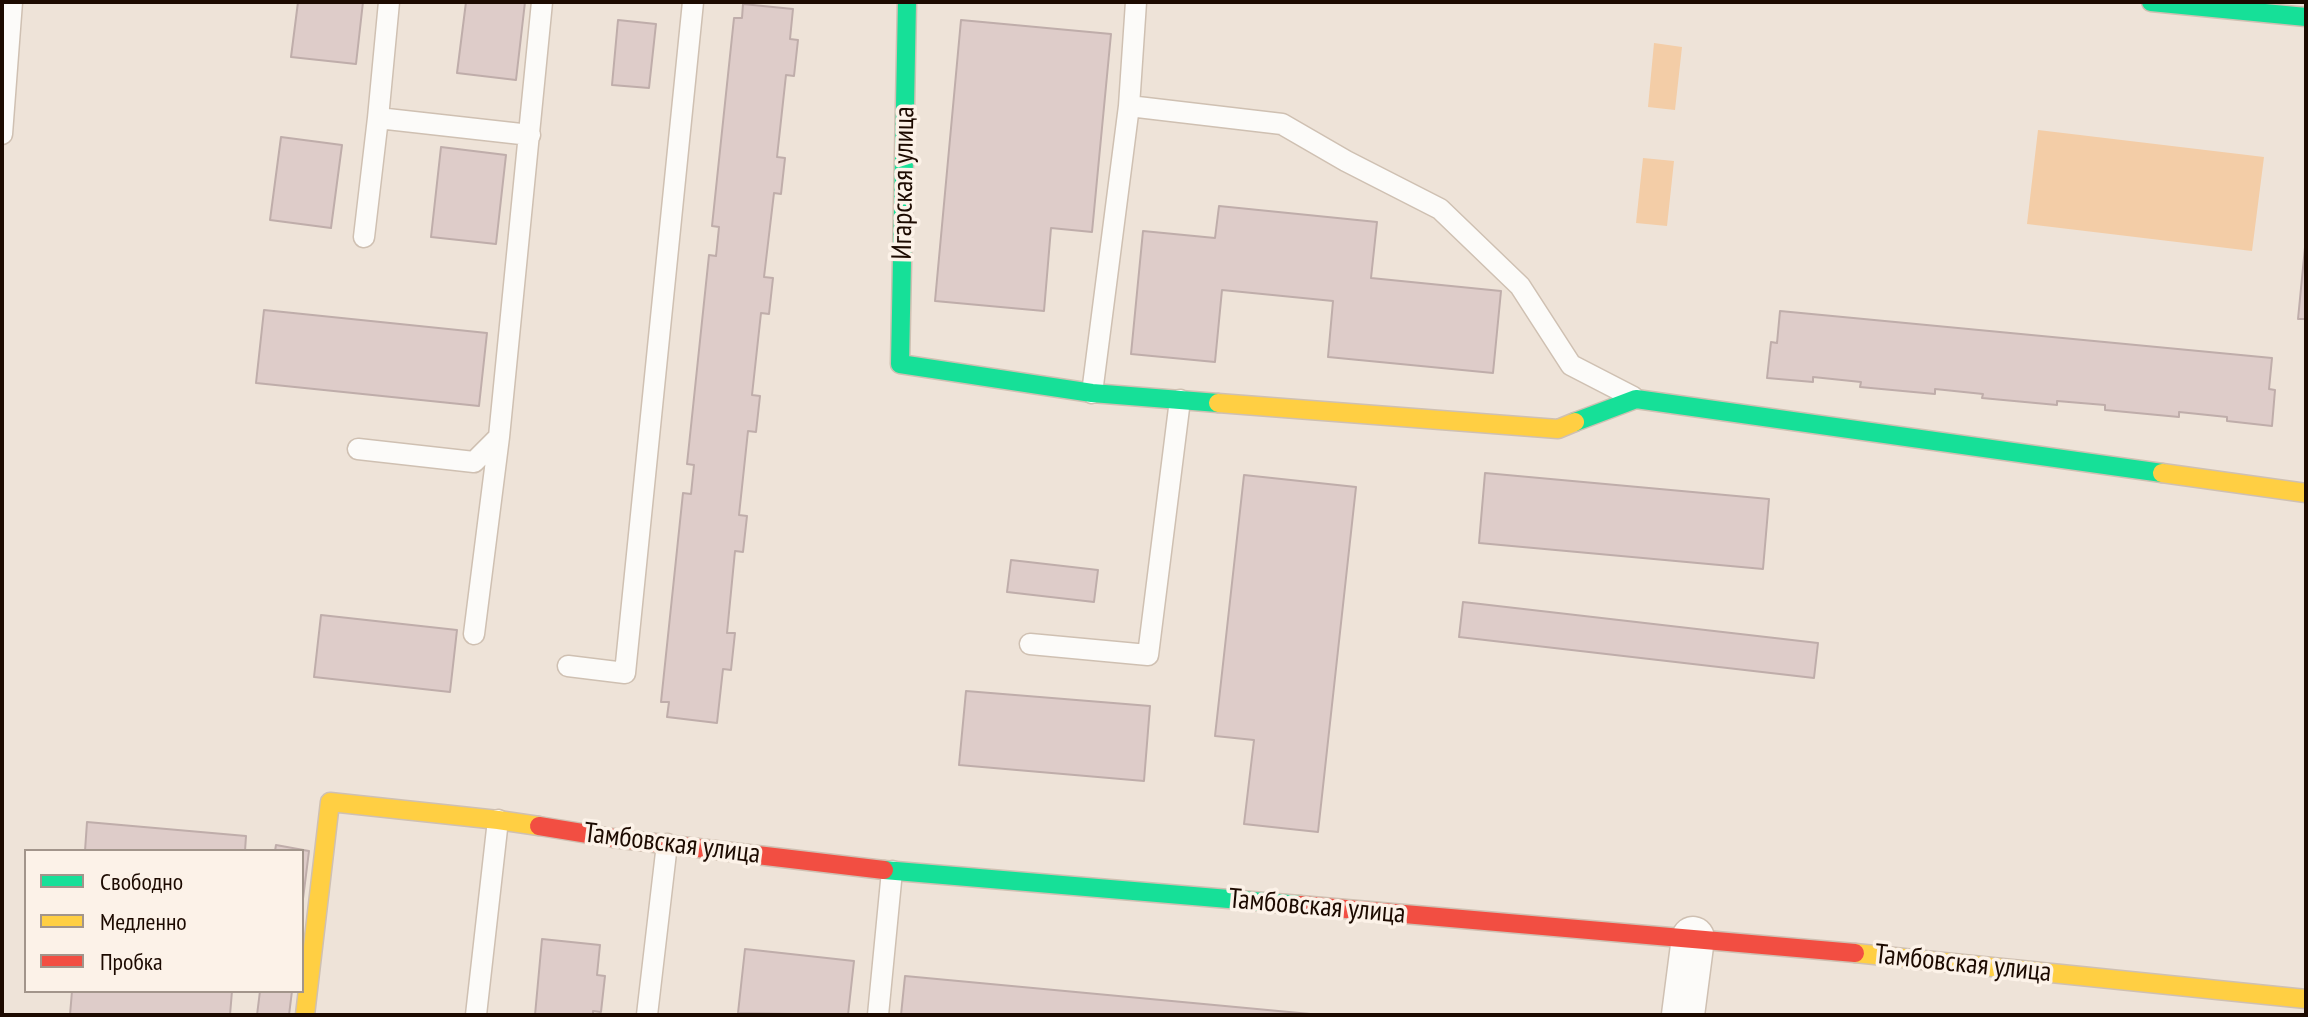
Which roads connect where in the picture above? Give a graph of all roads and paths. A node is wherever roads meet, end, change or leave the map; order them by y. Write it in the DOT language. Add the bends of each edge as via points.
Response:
graph roads {
  1 [pos="12,2"];
  2 [pos="389,2"];
  3 [pos="542,2"];
  4 [pos="693,2"];
  5 [pos="907,2"];
  6 [pos="1136,2"];
  7 [pos="2151,2"];
  8 [pos="2306,17"];
  9 [pos="1129,106"];
  10 [pos="378,118"];
  11 [pos="2,134"];
  12 [pos="530,135"];
  13 [pos="364,237"];
  14 [pos="1092,393"];
  15 [pos="1636,399"];
  16 [pos="1180,400"];
  17 [pos="499,437"];
  18 [pos="358,449"];
  19 [pos="2306,493"];
  20 [pos="474,634"];
  21 [pos="1030,644"];
  22 [pos="568,666"];
  23 [pos="498,820"];
  24 [pos="667,844"];
  25 [pos="892,871"];
  26 [pos="1693,938"];
  27 [pos="2306,999"];
  28 [pos="305,1015"];
  29 [pos="476,1015"];
  30 [pos="647,1015"];
  31 [pos="878,1015"];
  32 [pos="1683,1015"];
  1 -- 11 [label="lane"];
  2 -- 10 [label="lane"];
  3 -- 12 [label="lane"];
  4 -- 22 [label="lane" via="625,673"];
  5 -- 14 [label="street, Игарская улица" via="900,364"];
  6 -- 9 [label="lane"];
  7 -- 8 [label="street"];
  9 -- 14 [label="lane"];
  9 -- 15 [label="lane" via="1282,124 1440,209 1520,286 1571,365"];
  10 -- 12 [label="lane"];
  10 -- 13 [label="lane"];
  12 -- 17 [label="lane"];
  14 -- 16 [label="street"];
  15 -- 16 [label="street" via="1558,429"];
  15 -- 19 [label="street"];
  16 -- 21 [label="lane" via="1148,655"];
  17 -- 18 [label="lane" via="474,462"];
  17 -- 20 [label="lane"];
  23 -- 24 [label="street, Тамбовская улица"];
  23 -- 28 [label="street, Тамбовская улица" via="330,802"];
  23 -- 29 [label="lane"];
  24 -- 25 [label="street, Тамбовская улица"];
  24 -- 30 [label="lane"];
  25 -- 26 [label="street, Тамбовская улица"];
  25 -- 31 [label="lane"];
  26 -- 27 [label="street, Тамбовская улица"];
  26 -- 32 [label="street"];
}
